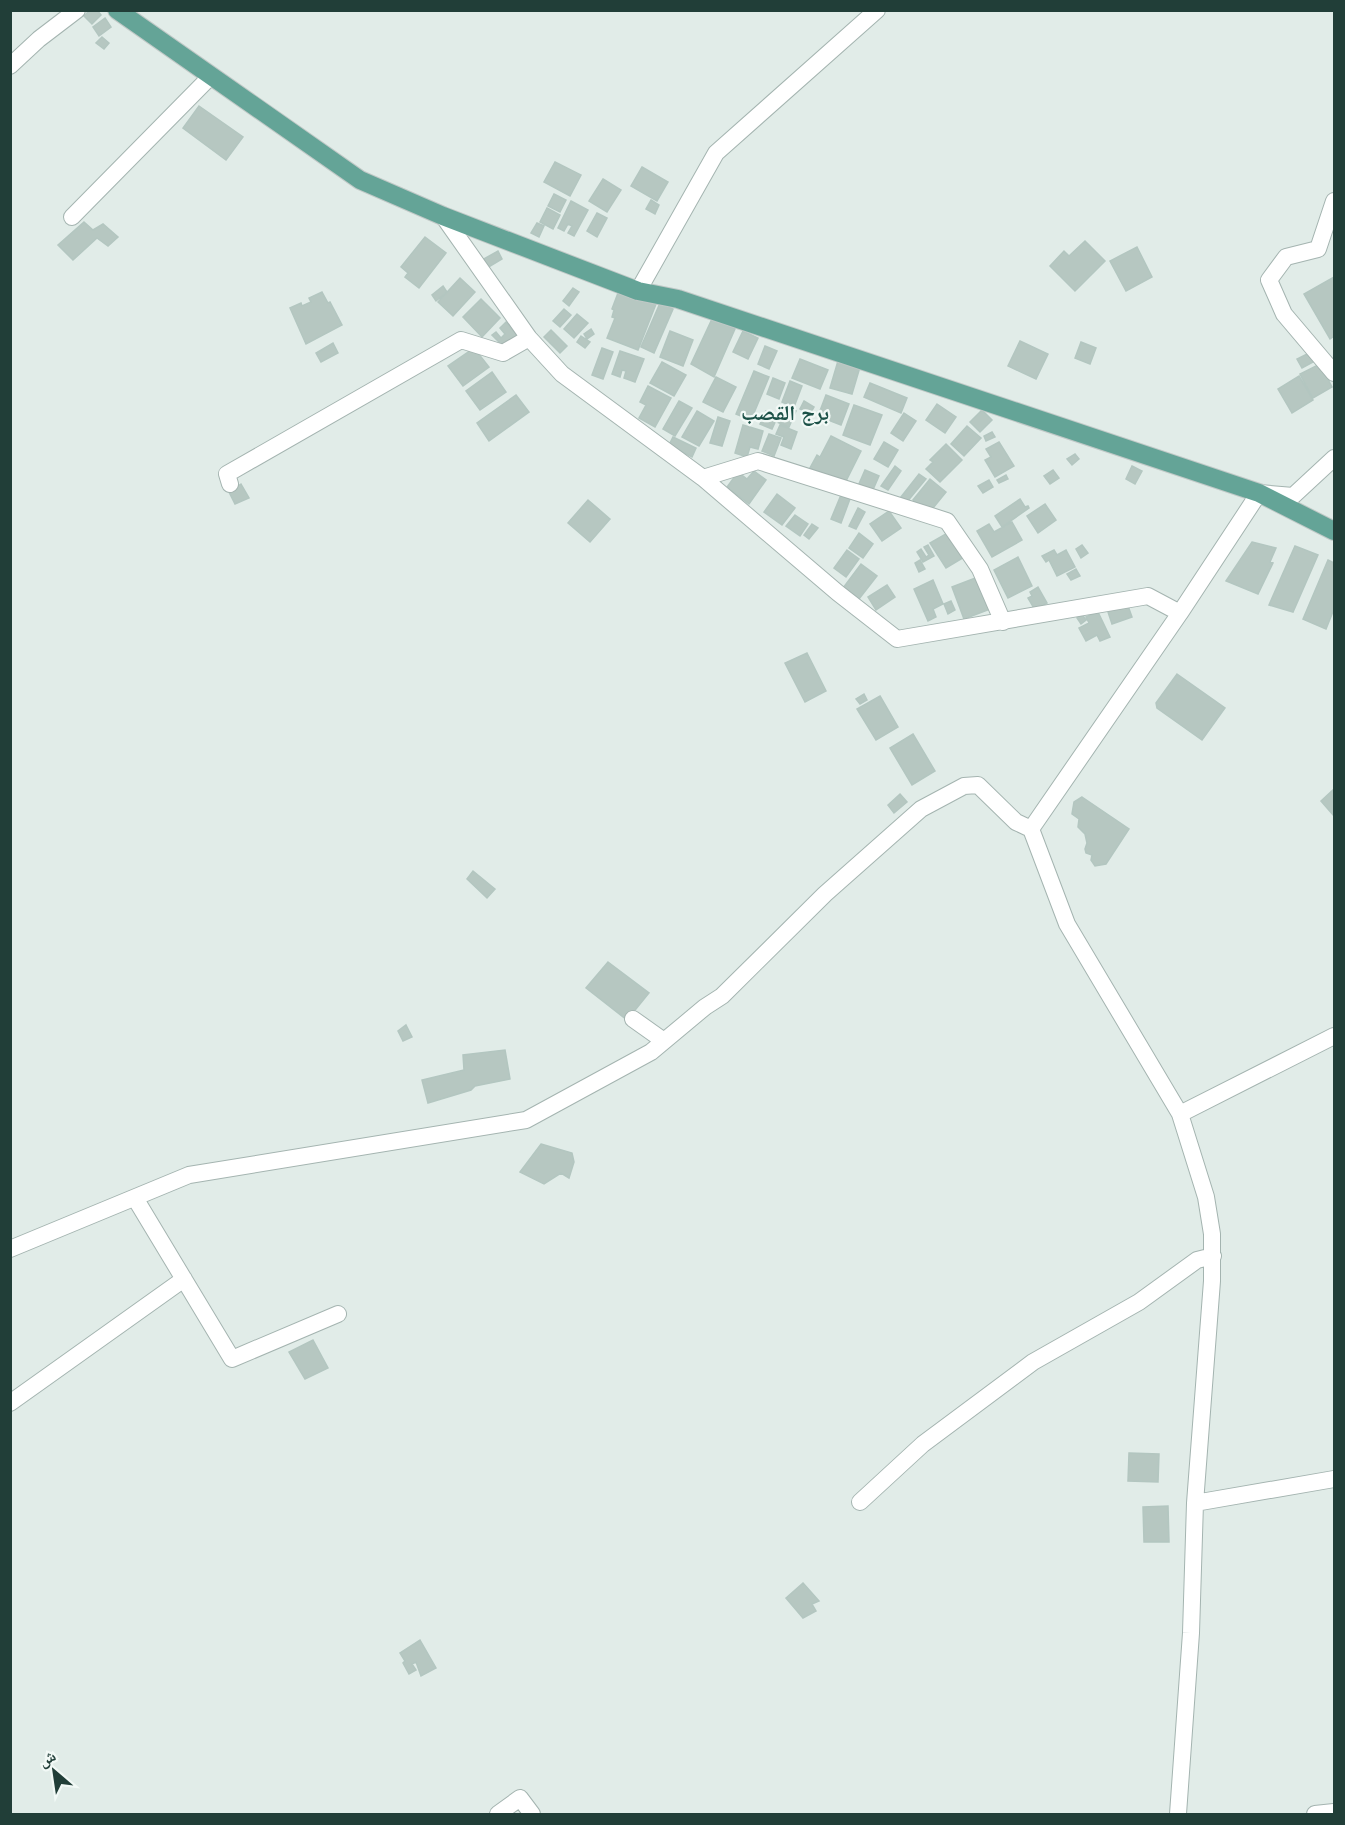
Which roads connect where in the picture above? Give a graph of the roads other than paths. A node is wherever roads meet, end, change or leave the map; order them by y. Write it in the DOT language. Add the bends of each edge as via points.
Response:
graph roads {
  1 [pos="77,10"];
  2 [pos="117,10"];
  3 [pos="877,10"];
  4 [pos="10,66"];
  5 [pos="210,76"];
  6 [pos="1335,201"];
  7 [pos="443,216"];
  8 [pos="72,218"];
  9 [pos="638,291"];
  10 [pos="529,338"];
  11 [pos="1335,373"];
  12 [pos="1335,458"];
  13 [pos="704,478"];
  14 [pos="230,484"];
  15 [pos="1258,493"];
  16 [pos="1335,531"];
  17 [pos="1180,613"];
  18 [pos="1004,622"];
  19 [pos="1031,829"];
  20 [pos="633,1019"];
  21 [pos="1335,1036"];
  22 [pos="664,1041"];
  23 [pos="1180,1114"];
  24 [pos="135,1197"];
  25 [pos="10,1249"];
  26 [pos="1213,1256"];
  27 [pos="184,1279"];
  28 [pos="338,1314"];
  29 [pos="10,1403"];
  30 [pos="1335,1479"];
  31 [pos="860,1502"];
  32 [pos="1195,1503"];
  33 [pos="1335,1812"];
  34 [pos="498,1815"];
  35 [pos="532,1815"];
  36 [pos="1178,1815"];
  37 [pos="1315,1815"];
  1 -- 4 [label="street"];
  2 -- 5 [label="main road"];
  3 -- 9 [label="street" via="716,153"];
  5 -- 7 [label="main road" via="355,177"];
  5 -- 8 [label="street"];
  6 -- 11 [label="street" via="1318,249 1286,257 1269,280 1284,314"];
  7 -- 9 [label="main road"];
  7 -- 10 [label="street"];
  9 -- 15 [label="main road" via="678,299"];
  10 -- 13 [label="street" via="562,374"];
  10 -- 14 [label="street" via="502,353 461,340 227,474"];
  12 -- 15 [label="street" via="1293,496"];
  13 -- 18 [label="street" via="897,639"];
  13 -- 18 [label="street" via="758,461 947,520 980,569"];
  15 -- 16 [label="main road"];
  15 -- 17 [label="street"];
  17 -- 18 [label="street" via="1148,596"];
  17 -- 19 [label="street"];
  19 -- 22 [label="street" via="1016,822 978,785 963,786 921,809 825,894 722,996"];
  19 -- 23 [label="street" via="1067,924"];
  20 -- 22 [label="street"];
  21 -- 23 [label="street"];
  22 -- 24 [label="street" via="651,1052 526,1120 189,1175"];
  23 -- 26 [label="street" via="1206,1197"];
  24 -- 25 [label="street"];
  24 -- 27 [label="street"];
  26 -- 31 [label="street" via="1197,1260 1139,1302 1032,1362 923,1444"];
  26 -- 32 [label="street"];
  27 -- 28 [label="street" via="232,1359"];
  27 -- 29 [label="street"];
  30 -- 32 [label="street"];
  32 -- 36 [label="street" via="1191,1633"];
  33 -- 37 [label="street"];
  34 -- 35 [label="street" via="520,1798"];
}
